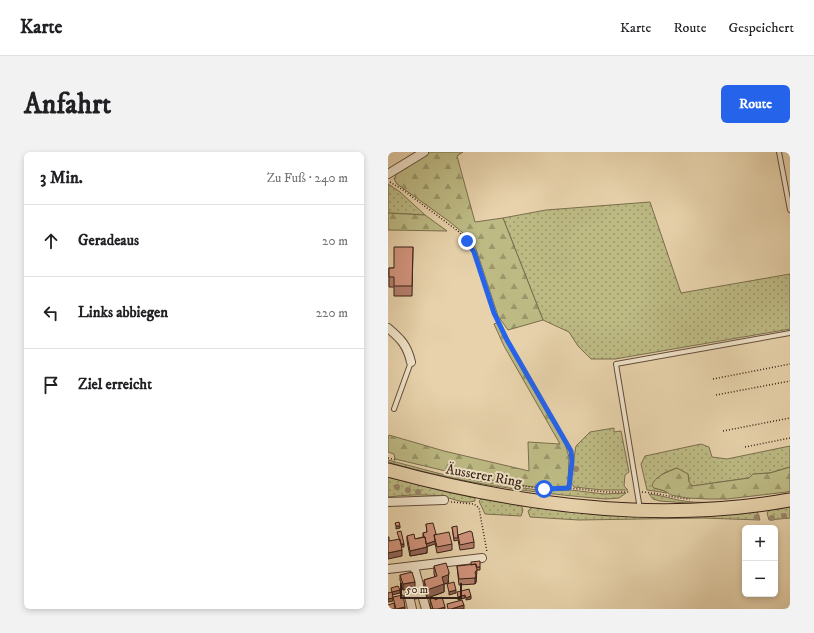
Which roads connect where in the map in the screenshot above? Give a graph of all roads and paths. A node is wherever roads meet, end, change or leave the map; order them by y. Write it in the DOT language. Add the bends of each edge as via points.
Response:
graph roads {
  1 [pos="424,152"];
  2 [pos="779,152"];
  3 [pos="388,174"];
  4 [pos="388,181"];
  5 [pos="790,210"];
  6 [pos="388,328"];
  7 [pos="790,333"];
  8 [pos="411,362"];
  9 [pos="790,364"];
  10 [pos="713,379"];
  11 [pos="790,381"];
  12 [pos="716,395"];
  13 [pos="394,409"];
  14 [pos="790,418"];
  15 [pos="723,431"];
  16 [pos="790,438"];
  17 [pos="745,447"];
  18 [pos="388,458"];
  19 [pos="401,462"];
  20 [pos="388,470"];
  21 [pos="482,480"];
  22 [pos="569,488"];
  23 [pos="626,492"];
  24 [pos="444,500"];
  25 [pos="790,500"];
  26 [pos="388,502"];
  27 [pos="640,509"];
  28 [pos="482,558"];
  29 [pos="414,567"];
  30 [pos="388,569"];
  31 [pos="422,593"];
  32 [pos="412,609"];
  33 [pos="426,609"];
  1 -- 3 [label="street"];
  2 -- 5 [label="lane"];
  4 -- 22 [label="path" via="458,231 474,252 494,313 507,340 571,451"];
  6 -- 8 [label="street" via="402,341"];
  7 -- 27 [label="lane" via="616,364"];
  8 -- 13 [label="lane"];
  9 -- 10 [label="path"];
  11 -- 12 [label="path"];
  14 -- 15 [label="path"];
  16 -- 17 [label="path"];
  18 -- 19 [label="path"];
  20 -- 27 [label="main road, Äusserer Ring" via="433,482 532,500"];
  21 -- 22 [label="path" via="544,489"];
  22 -- 23 [label="path"];
  24 -- 26 [label="street"];
  24 -- 28 [label="path" via="474,504 479,508 487,549"];
  25 -- 27 [label="main road, Äusserer Ring" via="732,508"];
  28 -- 29 [label="street"];
  29 -- 30 [label="street"];
  29 -- 31 [label="street"];
  31 -- 32 [label="street" via="408,596"];
  31 -- 33 [label="street"];
}
